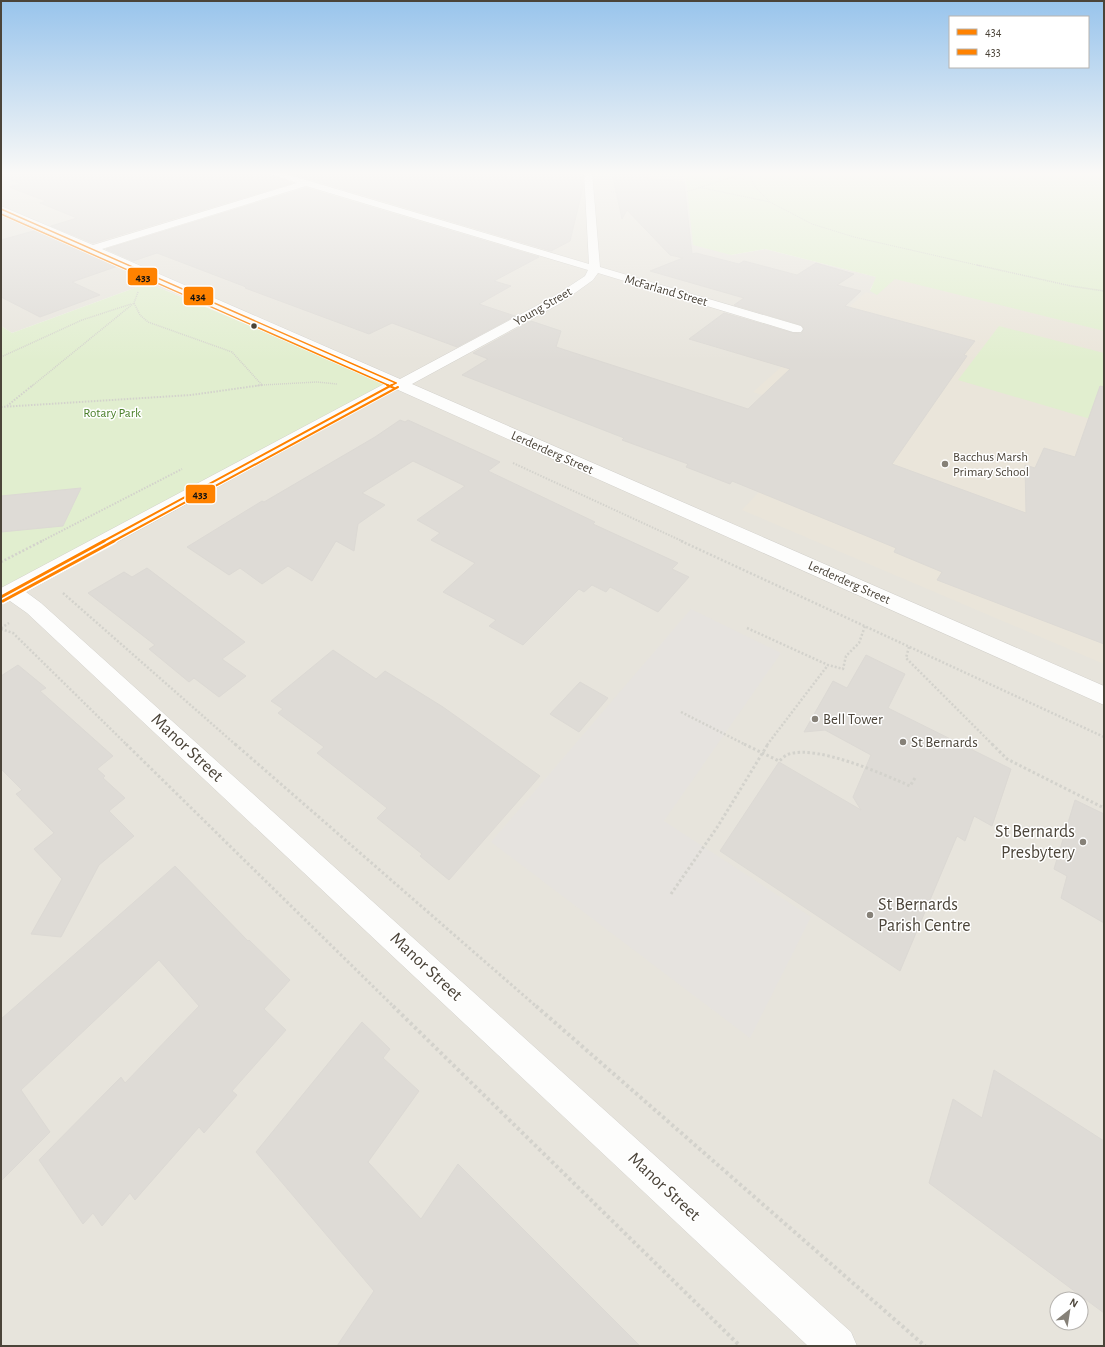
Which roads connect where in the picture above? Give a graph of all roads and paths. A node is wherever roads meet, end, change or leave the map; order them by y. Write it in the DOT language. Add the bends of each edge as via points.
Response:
graph roads {
  1 [pos="60,235"];
  2 [pos="138,235"];
  3 [pos="481,235"];
  4 [pos="593,235"];
  5 [pos="847,235"];
  6 [pos="594,247"];
  7 [pos="92,249"];
  8 [pos="536,251"];
  9 [pos="594,270"];
  10 [pos="139,288"];
  11 [pos="1104,291"];
  12 [pos="134,303"];
  13 [pos="797,329"];
  14 [pos="1,357"];
  15 [pos="398,384"];
  16 [pos="262,385"];
  17 [pos="371,397"];
  18 [pos="1,407"];
  19 [pos="6,407"];
  20 [pos="508,461"];
  21 [pos="61,591"];
  22 [pos="6,595"];
  23 [pos="865,626"];
  24 [pos="747,628"];
  25 [pos="1,629"];
  26 [pos="910,647"];
  27 [pos="828,665"];
  28 [pos="1104,696"];
  29 [pos="681,712"];
  30 [pos="1104,737"];
  31 [pos="761,753"];
  32 [pos="915,778"];
  33 [pos="1104,808"];
  34 [pos="671,894"];
  35 [pos="740,1346"];
  36 [pos="837,1346"];
  37 [pos="925,1346"];
  1 -- 7 [label="street, Lerderderg Street"];
  2 -- 7 [label="street"];
  3 -- 8 [label="street, McFarland Street"];
  4 -- 6 [label="street"];
  5 -- 11 [label="path" via="1071,286"];
  6 -- 8 [label="street, McFarland Street" via="568,252"];
  6 -- 9 [label="street"];
  7 -- 15 [label="street, Lerderderg Street"];
  8 -- 9 [label="street, McFarland Street"];
  9 -- 13 [label="street, McFarland Street"];
  9 -- 15 [label="street, Young Street" via="581,285 557,300"];
  10 -- 12 [label="path"];
  12 -- 14 [label="path" via="82,320"];
  12 -- 16 [label="path" via="140,315 148,322 232,352"];
  12 -- 19 [label="path"];
  15 -- 17 [label="street, Young Street"];
  15 -- 28 [label="street, Lerderderg Street"];
  16 -- 17 [label="path" via="317,382 346,384"];
  16 -- 19 [label="path" via="190,395"];
  17 -- 22 [label="street, Young Street"];
  18 -- 19 [label="path"];
  20 -- 23 [label="path"];
  21 -- 37 [label="path"];
  22 -- 36 [label="street, Manor Street" via="34,608"];
  23 -- 26 [label="path"];
  23 -- 27 [label="path" via="859,643 846,656 842,669"];
  24 -- 27 [label="path"];
  25 -- 35 [label="path" via="13,633"];
  26 -- 30 [label="path"];
  26 -- 33 [label="path" via="906,658 1007,759"];
  27 -- 31 [label="path"];
  29 -- 31 [label="path"];
  31 -- 32 [label="path" via="779,761 788,754 805,752 864,767 910,786"];
  31 -- 34 [label="path" via="718,826"];
}
